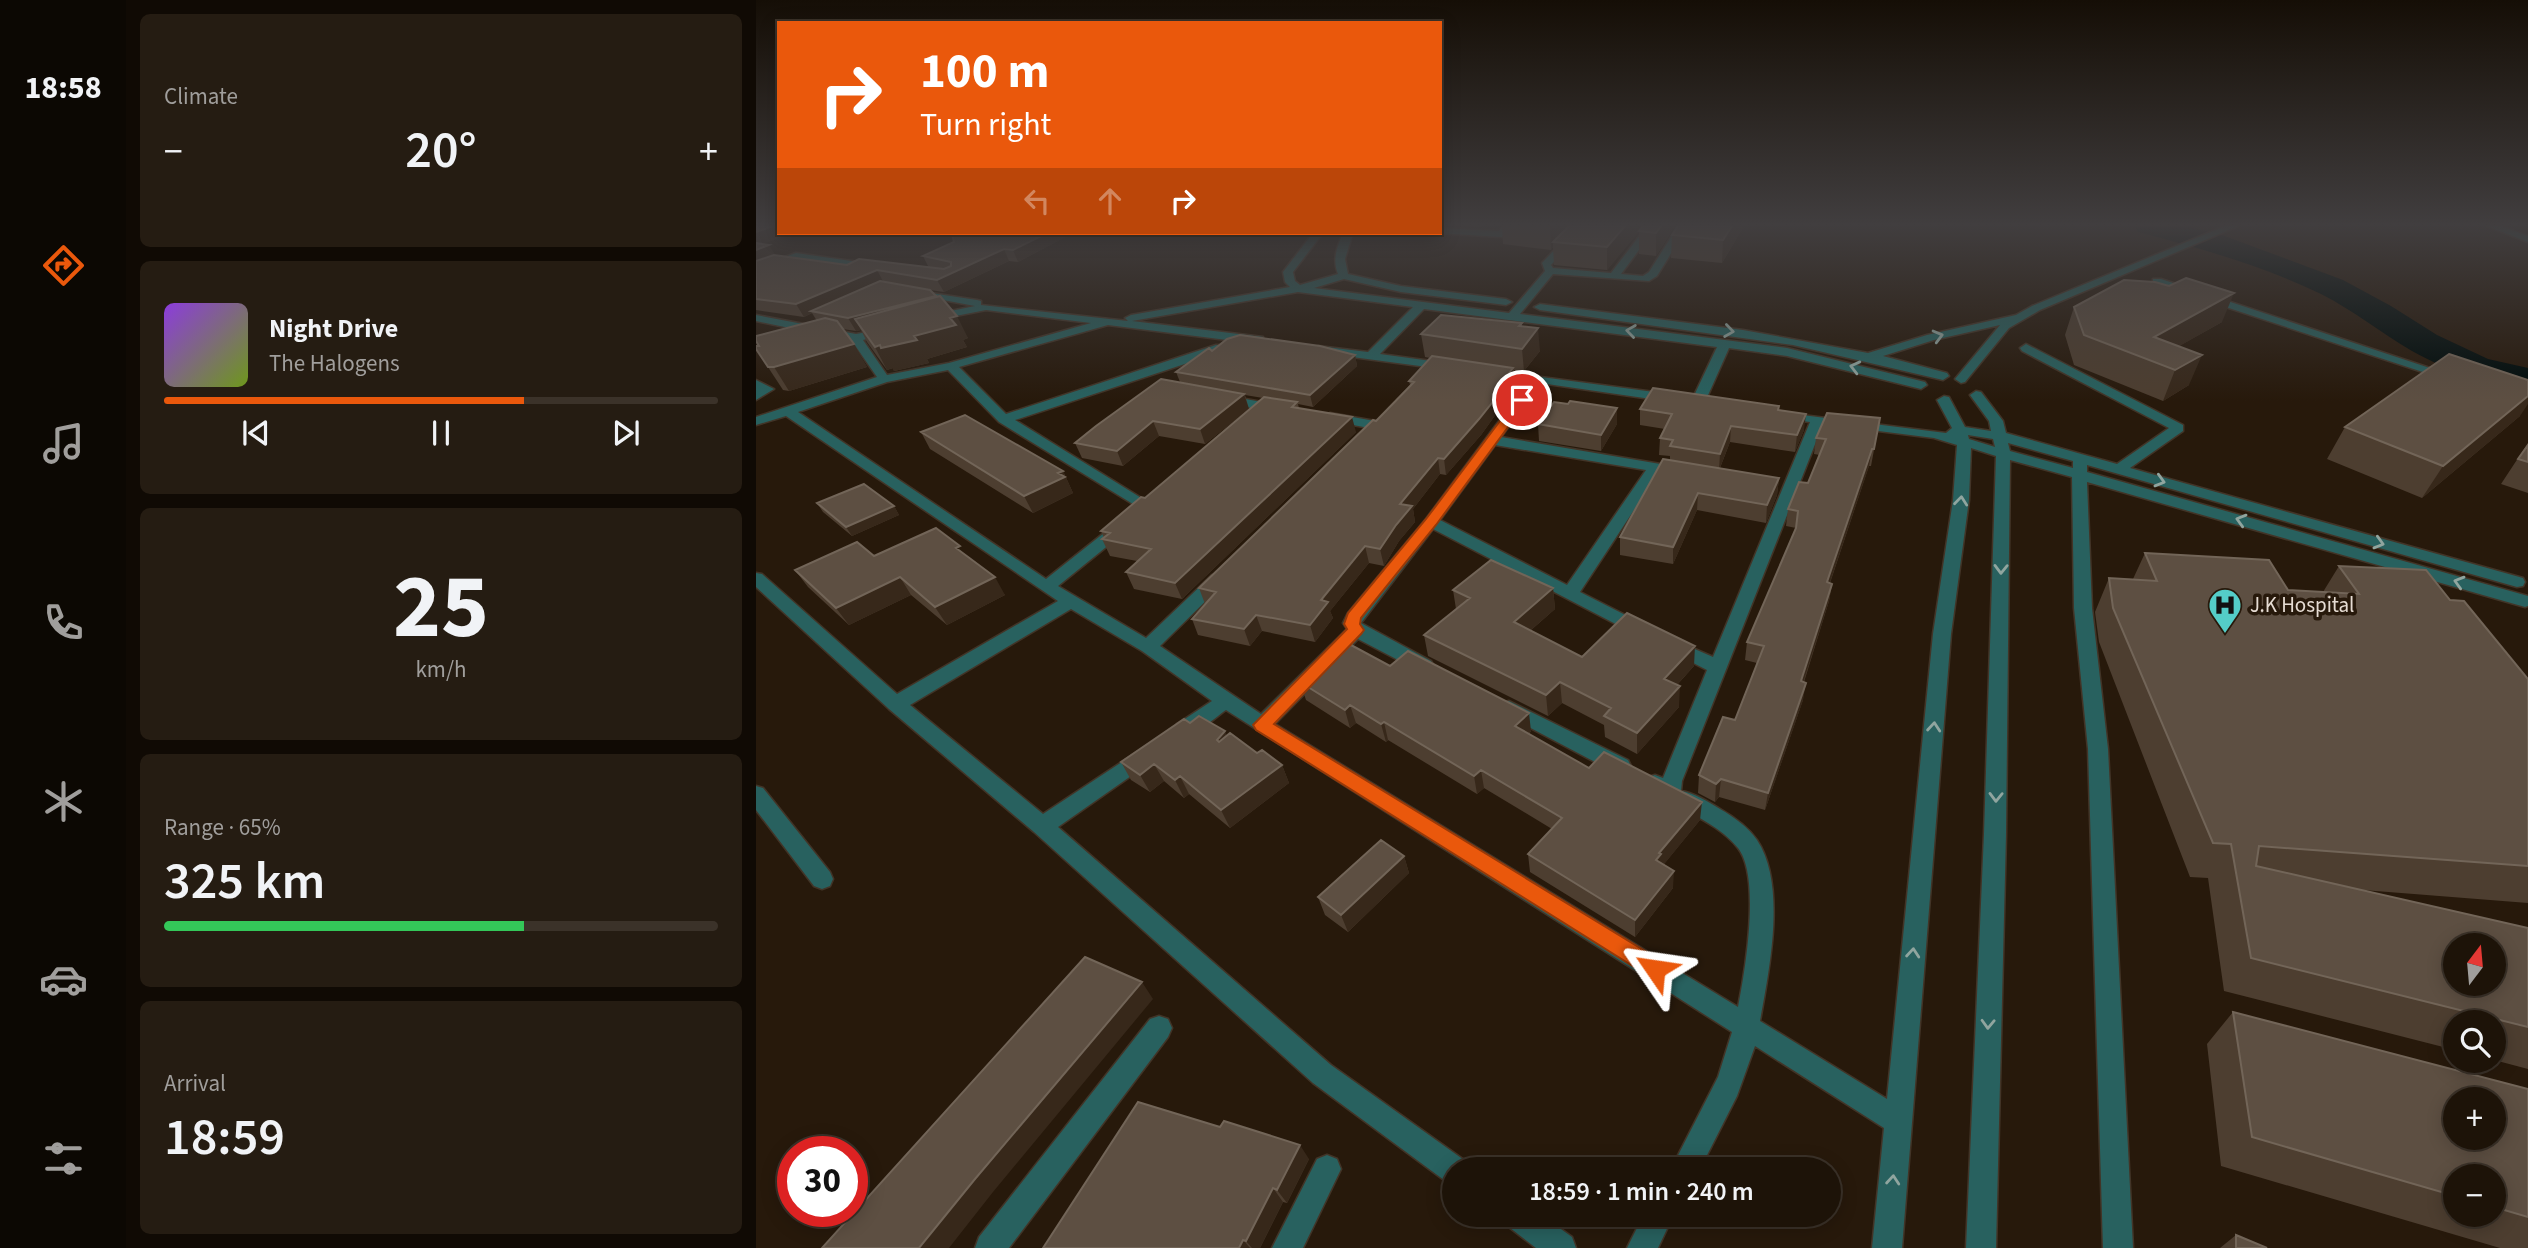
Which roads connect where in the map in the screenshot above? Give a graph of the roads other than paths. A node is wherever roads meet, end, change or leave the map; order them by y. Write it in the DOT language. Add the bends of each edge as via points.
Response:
graph roads {
  1 [pos="1293,284"];
  2 [pos="1315,284"];
  3 [pos="1380,284"];
  4 [pos="1538,284"];
  5 [pos="2095,284"];
  6 [pos="2167,284"];
  7 [pos="1298,289"];
  8 [pos="901,290"];
  9 [pos="1422,304"];
  10 [pos="1521,304"];
  11 [pos="986,307"];
  12 [pos="824,314"];
  13 [pos="1513,315"];
  14 [pos="2022,316"];
  15 [pos="756,318"];
  16 [pos="1114,320"];
  17 [pos="799,326"];
  18 [pos="777,335"];
  19 [pos="856,338"];
  20 [pos="1250,338"];
  21 [pos="1277,342"];
  22 [pos="1725,343"];
  23 [pos="1304,346"];
  24 [pos="2026,348"];
  25 [pos="1371,356"];
  26 [pos="1872,356"];
  27 [pos="951,366"];
  28 [pos="1456,368"];
  29 [pos="1483,372"];
  30 [pos="1943,376"];
  31 [pos="884,379"];
  32 [pos="1123,379"];
  33 [pos="1537,379"];
  34 [pos="1961,379"];
  35 [pos="2462,380"];
  36 [pos="756,384"];
  37 [pos="1921,385"];
  38 [pos="1157,386"];
  39 [pos="1976,395"];
  40 [pos="756,396"];
  41 [pos="1211,396"];
  42 [pos="1944,400"];
  43 [pos="1264,406"];
  44 [pos="788,411"];
  45 [pos="1289,411"];
  46 [pos="1764,412"];
  47 [pos="1314,415"];
  48 [pos="1004,419"];
  49 [pos="756,421"];
  50 [pos="1817,421"];
  51 [pos="1245,423"];
  52 [pos="1375,425"];
  53 [pos="1962,437"];
  54 [pos="1493,440"];
  55 [pos="2002,444"];
  56 [pos="2080,466"];
  57 [pos="1655,467"];
  58 [pos="2120,469"];
  59 [pos="1696,474"];
  60 [pos="1431,522"];
  61 [pos="1227,570"];
  62 [pos="2523,577"];
  63 [pos="756,578"];
  64 [pos="1047,587"];
  65 [pos="1569,595"];
  66 [pos="1072,601"];
  67 [pos="2527,603"];
  68 [pos="1356,630"];
  69 [pos="1148,647"];
  70 [pos="1719,668"];
  71 [pos="1442,675"];
  72 [pos="1492,700"];
  73 [pos="1226,701"];
  74 [pos="896,704"];
  75 [pos="1262,725"];
  76 [pos="1671,791"];
  77 [pos="756,794"];
  78 [pos="1042,826"];
  79 [pos="822,879"];
  80 [pos="1748,1027"];
  81 [pos="1159,1028"];
  82 [pos="1899,1122"];
  83 [pos="1691,1157"];
  84 [pos="1442,1161"];
  85 [pos="1327,1169"];
  86 [pos="1533,1227"];
  87 [pos="1653,1227"];
  88 [pos="990,1248"];
  89 [pos="1287,1248"];
  90 [pos="1561,1248"];
  91 [pos="1642,1248"];
  92 [pos="1887,1248"];
  93 [pos="1981,1248"];
  94 [pos="2118,1248"];
  1 -- 7 [label="street"];
  2 -- 7 [label="street"];
  3 -- 10 [label="street"];
  4 -- 10 [label="street"];
  5 -- 14 [label="street"];
  6 -- 35 [label="street"];
  7 -- 9 [label="street"];
  7 -- 16 [label="street"];
  8 -- 11 [label="street"];
  9 -- 13 [label="street"];
  9 -- 25 [label="street"];
  10 -- 13 [label="street"];
  10 -- 26 [label="street, one-way" via="1772,337"];
  11 -- 16 [label="street"];
  11 -- 19 [label="street"];
  12 -- 17 [label="street"];
  22 -- 13 [label="street, one-way"];
  26 -- 14 [label="street, one-way"];
  14 -- 34 [label="street" via="2005,326"];
  15 -- 17 [label="street"];
  16 -- 20 [label="street"];
  16 -- 27 [label="street"];
  17 -- 18 [label="street"];
  17 -- 19 [label="street"];
  19 -- 31 [label="street"];
  20 -- 21 [label="street"];
  20 -- 32 [label="street"];
  22 -- 33 [label="street" via="1704,403"];
  37 -- 22 [label="street, one-way" via="1821,359"];
  23 -- 25 [label="street"];
  24 -- 58 [label="street" via="2178,428"];
  25 -- 28 [label="street" via="1424,370"];
  26 -- 30 [label="street"];
  27 -- 31 [label="street"];
  27 -- 48 [label="street"];
  29 -- 33 [label="street"];
  30 -- 34 [label="street"];
  30 -- 37 [label="street" via="1928,378"];
  31 -- 44 [label="street"];
  32 -- 38 [label="street"];
  32 -- 48 [label="street"];
  33 -- 54 [label="street"];
  34 -- 39 [label="street" via="1974,386"];
  36 -- 40 [label="street" via="768,389"];
  37 -- 42 [label="street" via="1926,393"];
  39 -- 42 [label="street" via="1965,401"];
  39 -- 55 [label="street" via="1996,421"];
  41 -- 43 [label="street"];
  42 -- 53 [label="street"];
  43 -- 45 [label="street"];
  43 -- 51 [label="street"];
  44 -- 49 [label="street"];
  44 -- 64 [label="street"];
  46 -- 50 [label="street"];
  47 -- 52 [label="street"];
  48 -- 64 [label="street" via="1067,450 1151,502"];
  50 -- 53 [label="street"];
  50 -- 70 [label="street" via="1783,488"];
  53 -- 55 [label="street"];
  82 -- 53 [label="street, one-way" via="1942,634 1961,500"];
  54 -- 57 [label="street"];
  54 -- 60 [label="street"];
  55 -- 56 [label="street"];
  55 -- 93 [label="street, one-way"];
  56 -- 58 [label="street"];
  67 -- 56 [label="street, one-way"];
  56 -- 94 [label="street" via="2083,608 2098,750"];
  57 -- 59 [label="street"];
  57 -- 65 [label="street"];
  58 -- 62 [label="street, one-way"];
  60 -- 65 [label="street"];
  60 -- 68 [label="street" via="1354,617"];
  61 -- 69 [label="street"];
  62 -- 67 [label="street"];
  63 -- 74 [label="street"];
  64 -- 66 [label="street"];
  65 -- 70 [label="street"];
  66 -- 69 [label="street"];
  66 -- 74 [label="street"];
  68 -- 71 [label="street"];
  68 -- 75 [label="street"];
  69 -- 73 [label="street"];
  70 -- 76 [label="street"];
  72 -- 76 [label="street"];
  73 -- 75 [label="street"];
  73 -- 78 [label="street"];
  74 -- 78 [label="street"];
  75 -- 80 [label="street"];
  76 -- 80 [label="street" via="1731,828 1752,850 1761,912"];
  77 -- 79 [label="street"];
  78 -- 84 [label="street" via="1322,1074"];
  80 -- 82 [label="street"];
  80 -- 83 [label="street" via="1734,1072"];
  81 -- 88 [label="street"];
  92 -- 82 [label="street, one-way"];
  85 -- 89 [label="street"];
  86 -- 90 [label="street"];
  87 -- 91 [label="street"];
}
